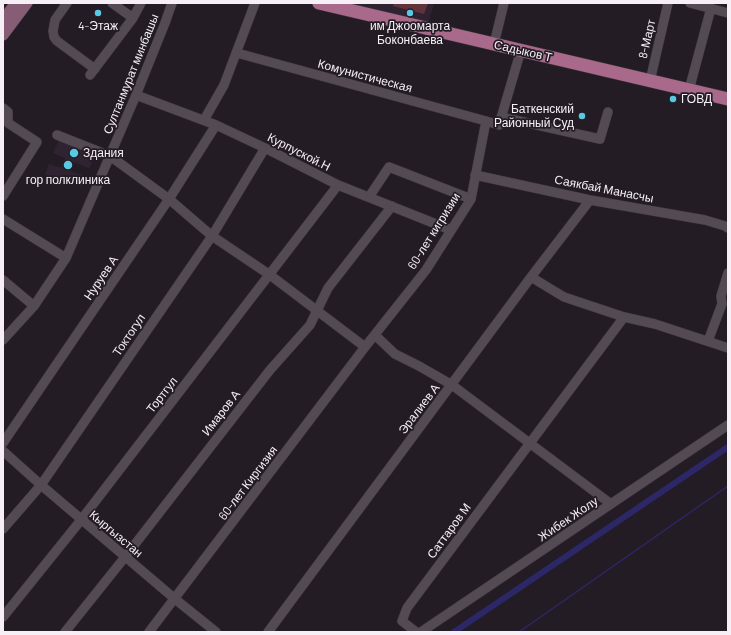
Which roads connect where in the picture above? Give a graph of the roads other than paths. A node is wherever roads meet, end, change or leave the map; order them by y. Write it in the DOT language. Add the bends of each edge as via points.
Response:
graph roads {
  1 [pos="16,3"];
  2 [pos="27,3"];
  3 [pos="67,3"];
  4 [pos="112,3"];
  5 [pos="142,3"];
  6 [pos="172,3"];
  7 [pos="255,3"];
  8 [pos="319,3"];
  9 [pos="504,3"];
  10 [pos="668,3"];
  11 [pos="690,3"];
  12 [pos="333,4"];
  13 [pos="711,8"];
  14 [pos="728,13"];
  15 [pos="133,18"];
  16 [pos="3,20"];
  17 [pos="3,35"];
  18 [pos="494,44"];
  19 [pos="521,50"];
  20 [pos="237,53"];
  21 [pos="650,81"];
  22 [pos="689,90"];
  23 [pos="136,95"];
  24 [pos="728,99"];
  25 [pos="3,108"];
  26 [pos="608,112"];
  27 [pos="501,118"];
  28 [pos="204,120"];
  29 [pos="486,122"];
  30 [pos="216,125"];
  31 [pos="57,135"];
  32 [pos="265,148"];
  33 [pos="110,156"];
  34 [pos="475,174"];
  35 [pos="338,185"];
  36 [pos="3,196"];
  37 [pos="369,197"];
  38 [pos="169,199"];
  39 [pos="471,199"];
  40 [pos="590,200"];
  41 [pos="392,206"];
  42 [pos="3,219"];
  43 [pos="728,228"];
  44 [pos="451,230"];
  45 [pos="212,236"];
  46 [pos="66,258"];
  47 [pos="728,273"];
  48 [pos="270,275"];
  49 [pos="531,277"];
  50 [pos="3,280"];
  51 [pos="34,306"];
  52 [pos="316,310"];
  53 [pos="624,317"];
  54 [pos="375,335"];
  55 [pos="3,340"];
  56 [pos="708,341"];
  57 [pos="365,347"];
  58 [pos="728,348"];
  59 [pos="452,385"];
  60 [pos="728,425"];
  61 [pos="3,443"];
  62 [pos="530,443"];
  63 [pos="3,451"];
  64 [pos="41,485"];
  65 [pos="611,504"];
  66 [pos="81,520"];
  67 [pos="3,529"];
  68 [pos="125,557"];
  69 [pos="175,599"];
  70 [pos="3,617"];
  71 [pos="65,632"];
  72 [pos="149,632"];
  73 [pos="216,632"];
  74 [pos="268,632"];
  75 [pos="416,632"];
  76 [pos="421,632"];
  1 -- 16 [label="main road"];
  2 -- 17 [label="main road"];
  3 -- 15 [label="street" via="55,20 54,37 93,72"];
  4 -- 15 [label="street"];
  5 -- 15 [label="street"];
  6 -- 23 [label="street, Султанмурат минбашы"];
  7 -- 20 [label="street"];
  8 -- 12 [label="highway, Садыков Т"];
  9 -- 18 [label="street"];
  10 -- 21 [label="street, 8-Март"];
  11 -- 13 [label="street"];
  12 -- 18 [label="highway, Садыков Т"];
  13 -- 14 [label="street"];
  13 -- 22 [label="street"];
  18 -- 19 [label="highway, Садыков Т"];
  19 -- 21 [label="highway, Садыков Т"];
  19 -- 27 [label="street"];
  20 -- 28 [label="street" via="224,85"];
  20 -- 29 [label="street, Комунистическая"];
  21 -- 22 [label="highway, Садыков Т"];
  22 -- 24 [label="highway, Садыков Т"];
  23 -- 28 [label="street, Курпуской.Н"];
  23 -- 33 [label="street, Султанмурат минбашы"];
  25 -- 36 [label="street" via="8,112 8,123 37,142"];
  26 -- 27 [label="street" via="600,139"];
  27 -- 29 [label="street" via="499,124"];
  28 -- 30 [label="street, Курпуской.Н"];
  29 -- 34 [label="street, 60-лет кигризии"];
  30 -- 32 [label="street, Курпуской.Н"];
  30 -- 38 [label="street, Нуруев А"];
  31 -- 33 [label="street"];
  32 -- 35 [label="street, Курпуской.Н"];
  32 -- 45 [label="street, Токтогул"];
  33 -- 38 [label="street"];
  33 -- 46 [label="street, Султанмурат минбашы"];
  34 -- 39 [label="street, 60-лет кигризии"];
  34 -- 40 [label="street, Саякбай Манасчы"];
  35 -- 37 [label="street, Курпуской.Н"];
  35 -- 48 [label="street, Тортгул"];
  37 -- 39 [label="street" via="389,167"];
  37 -- 41 [label="street, Курпуской.Н"];
  38 -- 45 [label="street"];
  38 -- 61 [label="street, Нуруев А"];
  39 -- 44 [label="street, 60-лет кигризии"];
  40 -- 43 [label="street, Саякбай Манасчы" via="705,220"];
  40 -- 49 [label="street, Эралиев А"];
  41 -- 44 [label="street, Курпуской.Н"];
  41 -- 52 [label="street, Имаров А" via="328,288"];
  42 -- 46 [label="street"];
  44 -- 54 [label="street, 60-лет кигризии" via="426,270"];
  45 -- 48 [label="street"];
  45 -- 64 [label="street, Токтогул"];
  46 -- 51 [label="street, Султанмурат минбашы"];
  47 -- 56 [label="street" via="721,296 722,304"];
  48 -- 52 [label="street"];
  48 -- 66 [label="street, Тортгул"];
  49 -- 53 [label="street" via="564,297"];
  49 -- 59 [label="street, Эралиев А"];
  50 -- 51 [label="street"];
  51 -- 55 [label="street, Султанмурат минбашы"];
  52 -- 57 [label="street"];
  52 -- 68 [label="street, Имаров А" via="310,325 270,370"];
  53 -- 56 [label="street"];
  53 -- 62 [label="street, Саттаров М"];
  54 -- 57 [label="street, 60-лет кигризии"];
  54 -- 59 [label="street" via="395,354"];
  56 -- 58 [label="street"];
  57 -- 69 [label="street, 60-лет Киргизия"];
  59 -- 62 [label="street"];
  59 -- 74 [label="street, Эралиев А"];
  60 -- 65 [label="street, Жибек Жолу"];
  62 -- 65 [label="street"];
  62 -- 75 [label="street, Саттаров М" via="407,608 402,621"];
  63 -- 64 [label="street, Кыргызстан"];
  64 -- 66 [label="street, Кыргызстан"];
  64 -- 67 [label="street, Токтогул"];
  65 -- 76 [label="street, Жибек Жолу"];
  66 -- 68 [label="street, Кыргызстан"];
  66 -- 70 [label="street, Тортгул"];
  68 -- 69 [label="street, Кыргызстан"];
  68 -- 71 [label="street, Имаров А"];
  69 -- 72 [label="street, 60-лет Киргизия"];
  69 -- 73 [label="street, Кыргызстан"];
}
